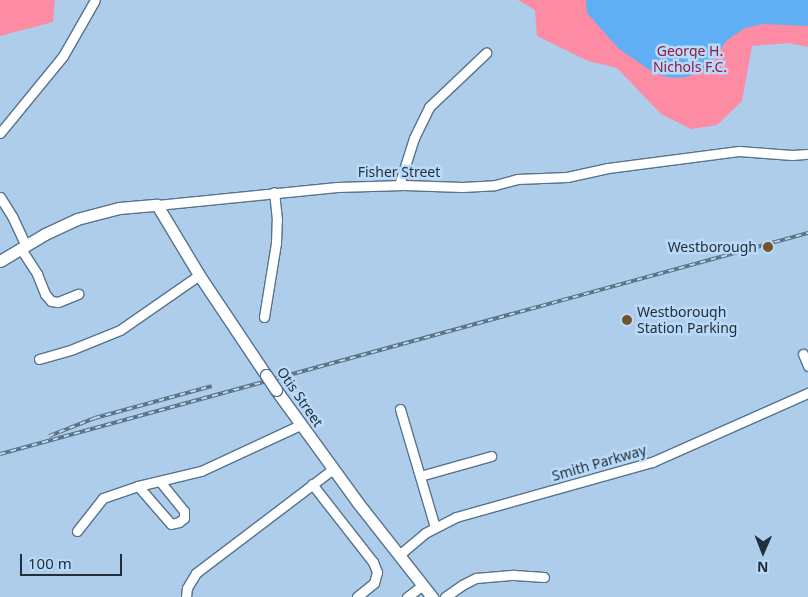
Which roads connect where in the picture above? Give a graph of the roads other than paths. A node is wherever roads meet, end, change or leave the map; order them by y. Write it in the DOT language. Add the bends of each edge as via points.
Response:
graph roads {
  1 [pos="95,0"];
  2 [pos="486,53"];
  3 [pos="0,133"];
  4 [pos="808,154"];
  5 [pos="399,185"];
  6 [pos="274,192"];
  7 [pos="0,197"];
  8 [pos="157,205"];
  9 [pos="24,247"];
  10 [pos="0,261"];
  11 [pos="199,275"];
  12 [pos="78,294"];
  13 [pos="264,317"];
  14 [pos="802,354"];
  15 [pos="39,359"];
  16 [pos="808,366"];
  17 [pos="808,393"];
  18 [pos="400,410"];
  19 [pos="300,425"];
  20 [pos="492,456"];
  21 [pos="333,469"];
  22 [pos="420,476"];
  23 [pos="160,481"];
  24 [pos="312,484"];
  25 [pos="138,486"];
  26 [pos="435,527"];
  27 [pos="77,531"];
  28 [pos="399,555"];
  29 [pos="544,577"];
  30 [pos="423,585"];
  31 [pos="186,597"];
  32 [pos="357,597"];
  33 [pos="406,597"];
  34 [pos="432,597"];
  35 [pos="445,597"];
  1 -- 3 [label="street" via="63,56"];
  2 -- 5 [label="street" via="429,107 414,138"];
  4 -- 5 [label="street, Fisher Street" via="739,151 608,168 566,177 517,179 495,185"];
  5 -- 6 [label="street, Fisher Street"];
  6 -- 8 [label="street, Fisher Street" via="227,200"];
  6 -- 13 [label="street" via="276,243"];
  7 -- 9 [label="street" via="12,216"];
  8 -- 9 [label="main road, Fisher Street" via="128,206 85,217"];
  8 -- 11 [label="main road, Otis Street"];
  9 -- 10 [label="main road, Fisher Street"];
  9 -- 12 [label="street" via="51,301 58,302"];
  11 -- 15 [label="street" via="120,330"];
  11 -- 19 [label="main road, Otis Street, bridge"];
  14 -- 16 [label="street"];
  17 -- 26 [label="street, Smith Parkway" via="646,464 467,513"];
  18 -- 22 [label="street"];
  19 -- 21 [label="main road, Otis Street"];
  19 -- 23 [label="street" via="201,471"];
  20 -- 22 [label="street"];
  21 -- 24 [label="street"];
  21 -- 28 [label="main road, Otis Street"];
  22 -- 26 [label="street"];
  23 -- 25 [label="street"];
  23 -- 25 [label="street" via="184,511 184,518 179,522 171,524"];
  24 -- 31 [label="street" via="196,573 187,588"];
  24 -- 32 [label="street" via="374,562 377,572 374,583"];
  25 -- 27 [label="street" via="103,498"];
  26 -- 28 [label="street, Smith Parkway"];
  28 -- 30 [label="main road, Otis Street"];
  29 -- 35 [label="street" via="476,578"];
  30 -- 33 [label="street"];
  30 -- 34 [label="main road, Otis Street"];
}
